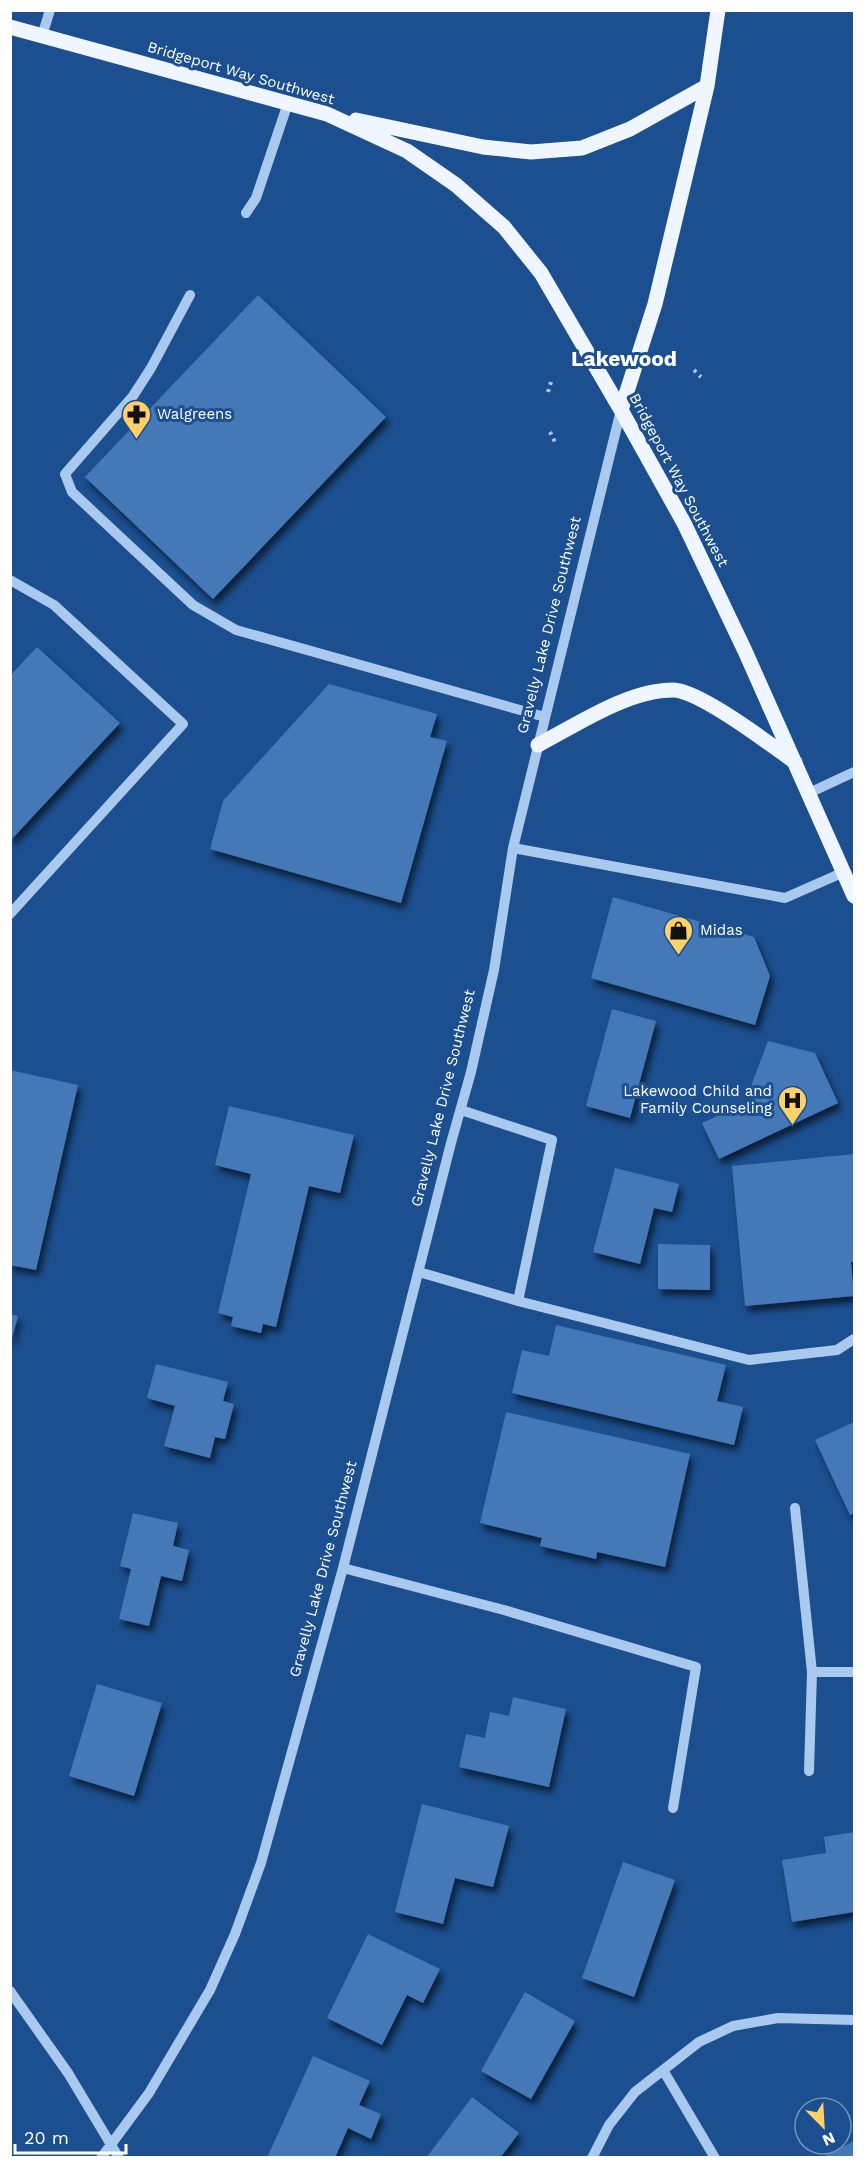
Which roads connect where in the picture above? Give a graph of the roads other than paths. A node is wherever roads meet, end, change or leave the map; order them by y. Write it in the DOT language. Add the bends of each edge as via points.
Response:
graph roads {
  1 [pos="50,10"];
  2 [pos="718,10"];
  3 [pos="10,27"];
  4 [pos="42,36"];
  5 [pos="707,86"];
  6 [pos="288,103"];
  7 [pos="327,114"];
  8 [pos="246,213"];
  9 [pos="190,296"];
  10 [pos="621,410"];
  11 [pos="10,580"];
  12 [pos="545,717"];
  13 [pos="538,745"];
  14 [pos="795,762"];
  15 [pos="855,772"];
  16 [pos="809,793"];
  17 [pos="513,848"];
  18 [pos="844,872"];
  19 [pos="855,896"];
  20 [pos="10,914"];
  21 [pos="461,1110"];
  22 [pos="419,1272"];
  23 [pos="518,1301"];
  24 [pos="855,1339"];
  25 [pos="795,1508"];
  26 [pos="343,1568"];
  27 [pos="812,1671"];
  28 [pos="855,1672"];
  29 [pos="809,1771"];
  30 [pos="673,1808"];
  31 [pos="10,1991"];
  32 [pos="855,2020"];
  33 [pos="663,2070"];
  34 [pos="111,2145"];
  35 [pos="101,2157"];
  36 [pos="119,2157"];
  37 [pos="592,2157"];
  38 [pos="715,2157"];
  1 -- 4 [label="street"];
  2 -- 5 [label="main road, Gravelly Lake Drive Southwest"];
  3 -- 4 [label="main road, Bridgeport Way Southwest"];
  4 -- 6 [label="main road, Bridgeport Way Southwest"];
  5 -- 7 [label="main road" via="599,142 582,148 531,152 434,138"];
  5 -- 10 [label="main road, Gravelly Lake Drive Southwest" via="655,304"];
  6 -- 7 [label="main road, Bridgeport Way Southwest"];
  6 -- 8 [label="street" via="256,198"];
  7 -- 10 [label="main road, Bridgeport Way Southwest" via="407,151 456,185 504,227 541,273"];
  9 -- 12 [label="street" via="133,396 65,474 72,492 193,605 236,630"];
  10 -- 12 [label="street, Gravelly Lake Drive Southwest"];
  10 -- 14 [label="main road, Bridgeport Way Southwest" via="684,523"];
  11 -- 20 [label="street" via="54,605 183,724"];
  12 -- 13 [label="street, Gravelly Lake Drive Southwest"];
  13 -- 14 [label="main road" via="636,696 675,690 705,700"];
  13 -- 17 [label="street, Gravelly Lake Drive Southwest"];
  14 -- 16 [label="main road, Bridgeport Way Southwest"];
  15 -- 16 [label="street"];
  16 -- 18 [label="main road, Bridgeport Way Southwest"];
  17 -- 18 [label="street" via="785,898"];
  17 -- 21 [label="street, Gravelly Lake Drive Southwest" via="494,970"];
  18 -- 19 [label="main road, Bridgeport Way Southwest"];
  21 -- 22 [label="street, Gravelly Lake Drive Southwest"];
  21 -- 23 [label="street" via="552,1140"];
  22 -- 23 [label="street"];
  22 -- 26 [label="street, Gravelly Lake Drive Southwest"];
  23 -- 24 [label="street" via="749,1360 837,1350"];
  25 -- 27 [label="street"];
  26 -- 30 [label="street" via="504,1610 696,1667"];
  26 -- 34 [label="street, Gravelly Lake Drive Southwest" via="261,1863 235,1934 210,1990 149,2093"];
  27 -- 28 [label="street"];
  27 -- 29 [label="street"];
  31 -- 34 [label="street" via="68,2073"];
  32 -- 33 [label="street" via="778,2018 734,2026 699,2042"];
  33 -- 37 [label="street" via="635,2092 609,2125"];
  33 -- 38 [label="street"];
  34 -- 35 [label="street, Gravelly Lake Drive Southwest"];
  34 -- 36 [label="street"];
}
